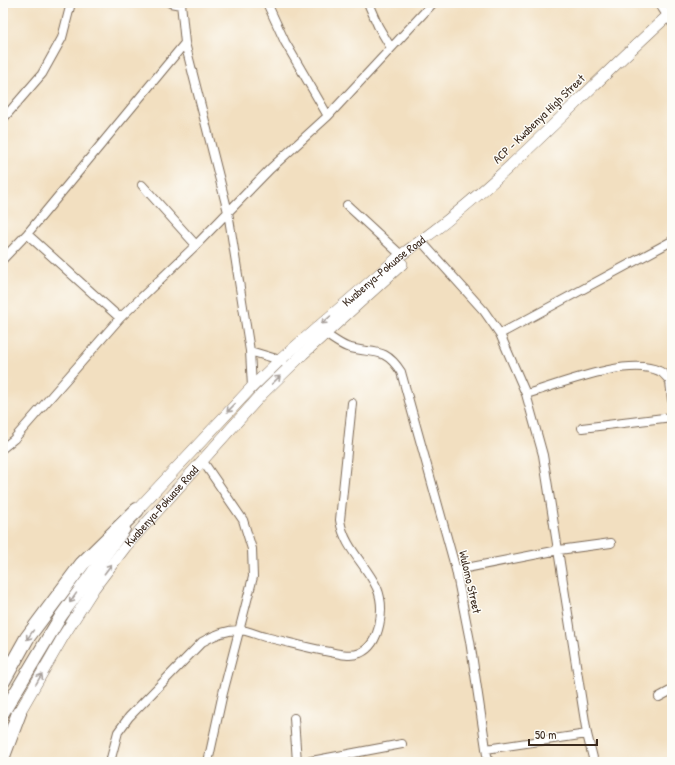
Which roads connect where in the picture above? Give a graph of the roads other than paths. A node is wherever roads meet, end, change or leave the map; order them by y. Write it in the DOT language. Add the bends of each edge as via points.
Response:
graph roads {
  1 [pos="71,3"];
  2 [pos="170,3"];
  3 [pos="267,3"];
  4 [pos="368,3"];
  5 [pos="433,3"];
  6 [pos="659,3"];
  7 [pos="181,4"];
  8 [pos="670,17"];
  9 [pos="185,43"];
  10 [pos="391,48"];
  11 [pos="328,116"];
  12 [pos="3,119"];
  13 [pos="142,185"];
  14 [pos="347,206"];
  15 [pos="228,212"];
  16 [pos="27,234"];
  17 [pos="421,241"];
  18 [pos="672,241"];
  19 [pos="196,245"];
  20 [pos="400,255"];
  21 [pos="3,259"];
  22 [pos="120,318"];
  23 [pos="325,334"];
  24 [pos="500,334"];
  25 [pos="250,351"];
  26 [pos="280,360"];
  27 [pos="289,368"];
  28 [pos="671,381"];
  29 [pos="252,387"];
  30 [pos="526,394"];
  31 [pos="672,400"];
  32 [pos="352,403"];
  33 [pos="672,417"];
  34 [pos="582,428"];
  35 [pos="3,448"];
  36 [pos="202,460"];
  37 [pos="137,510"];
  38 [pos="611,542"];
  39 [pos="559,550"];
  40 [pos="456,570"];
  41 [pos="239,630"];
  42 [pos="7,660"];
  43 [pos="3,680"];
  44 [pos="672,690"];
  45 [pos="659,697"];
  46 [pos="3,713"];
  47 [pos="19,713"];
  48 [pos="294,718"];
  49 [pos="587,734"];
  50 [pos="402,744"];
  51 [pos="3,745"];
  52 [pos="486,749"];
  53 [pos="3,756"];
  54 [pos="110,762"];
  55 [pos="208,762"];
  56 [pos="298,762"];
  57 [pos="306,762"];
  58 [pos="488,762"];
  59 [pos="594,762"];
  1 -- 12 [label="street" via="62,38 42,74"];
  2 -- 7 [label="street"];
  3 -- 11 [label="street" via="285,42"];
  4 -- 10 [label="street"];
  5 -- 10 [label="street"];
  6 -- 8 [label="street"];
  7 -- 9 [label="street"];
  8 -- 17 [label="main road, ACP - Kwabenya High Street" via="509,166"];
  9 -- 15 [label="street"];
  9 -- 16 [label="street"];
  10 -- 11 [label="street"];
  11 -- 15 [label="street" via="270,168"];
  13 -- 19 [label="street"];
  14 -- 20 [label="street"];
  15 -- 19 [label="street"];
  15 -- 25 [label="street"];
  16 -- 21 [label="street"];
  16 -- 22 [label="street"];
  17 -- 20 [label="main road, Kwabenya-Pokuase Road"];
  17 -- 23 [label="main road, Kwabenya-Pokuase Road" via="405,261"];
  17 -- 24 [label="street" via="484,311"];
  18 -- 24 [label="street"];
  19 -- 22 [label="street"];
  20 -- 26 [label="main road, Kwabenya-Pokuase Road, one-way"];
  22 -- 35 [label="street" via="34,417"];
  23 -- 27 [label="main road, Kwabenya-Pokuase Road"];
  23 -- 40 [label="street, Wulomo Street" via="347,347 381,353 393,360 401,372"];
  24 -- 30 [label="street"];
  25 -- 26 [label="street"];
  25 -- 29 [label="street"];
  26 -- 27 [label="street"];
  26 -- 29 [label="main road, Kwabenya-Pokuase Road"];
  36 -- 27 [label="main road, Kwabenya-Pokuase Road, one-way"];
  28 -- 30 [label="street" via="659,371 638,367 606,370"];
  28 -- 31 [label="street"];
  29 -- 37 [label="main road, Kwabenya-Pokuase Road, one-way"];
  30 -- 39 [label="street" via="543,455"];
  32 -- 41 [label="street" via="340,520 342,533 348,545 379,596 379,632 360,654 343,655"];
  33 -- 34 [label="street"];
  36 -- 41 [label="street" via="243,520 252,549 253,577"];
  47 -- 36 [label="main road, Kwabenya-Pokuase Road, one-way" via="94,588 126,546"];
  37 -- 42 [label="highway, one-way" via="82,564 27,638"];
  37 -- 46 [label="main road, Kwabenya-Pokuase Road, one-way" via="61,616"];
  38 -- 39 [label="street"];
  39 -- 40 [label="street"];
  39 -- 49 [label="street"];
  40 -- 52 [label="street, Wulomo Street" via="470,641"];
  41 -- 54 [label="street" via="212,635 202,642 129,717 118,732"];
  41 -- 55 [label="street"];
  42 -- 43 [label="highway"];
  44 -- 45 [label="street"];
  47 -- 51 [label="main road, Kwabenya-Pokuase Road"];
  47 -- 53 [label="highway"];
  48 -- 56 [label="street"];
  49 -- 52 [label="street"];
  49 -- 59 [label="street"];
  50 -- 57 [label="street"];
  52 -- 58 [label="street, Wulomo Street"];
}
